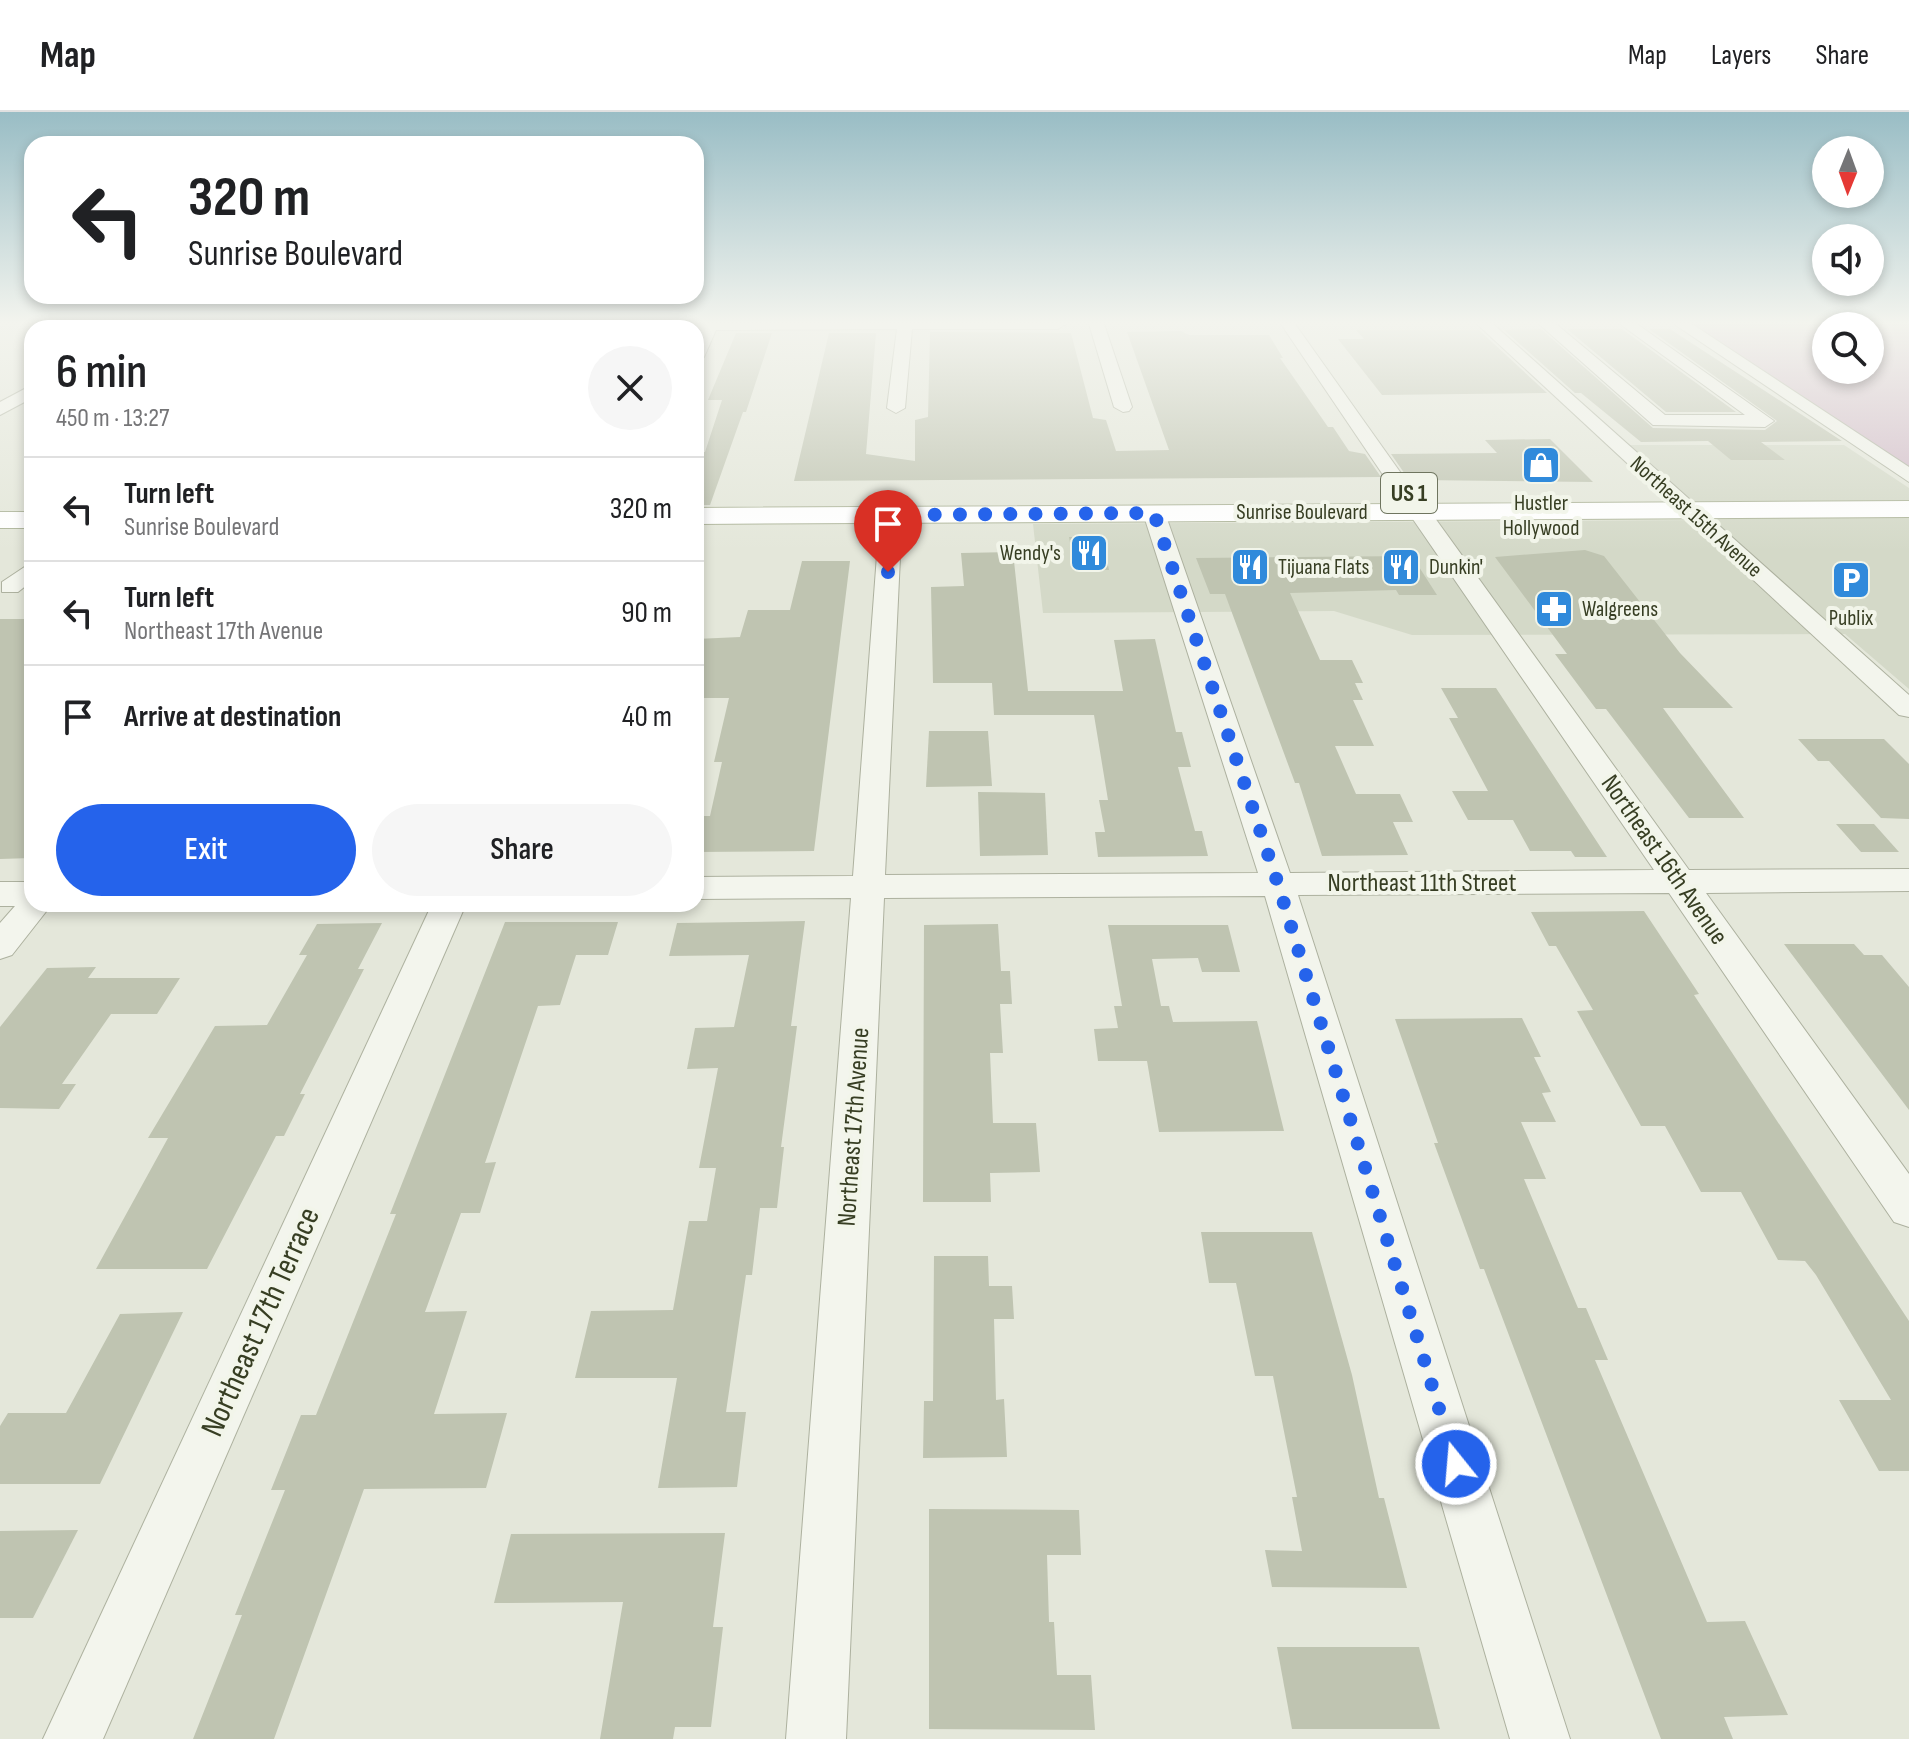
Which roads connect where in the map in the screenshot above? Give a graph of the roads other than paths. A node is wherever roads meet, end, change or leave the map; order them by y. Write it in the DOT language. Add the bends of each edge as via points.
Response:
graph roads {
  1 [pos="897,400"];
  2 [pos="1121,400"];
  3 [pos="1341,400"];
  4 [pos="1568,400"];
  5 [pos="1635,400"];
  6 [pos="1735,400"];
  7 [pos="1795,400"];
  8 [pos="1123,407"];
  9 [pos="896,408"];
  10 [pos="1909,476"];
  11 [pos="1909,490"];
  12 [pos="0,501"];
  13 [pos="24,501"];
  14 [pos="1679,501"];
  15 [pos="1412,502"];
  16 [pos="1152,504"];
  17 [pos="1909,509"];
  18 [pos="704,510"];
  19 [pos="704,510"];
  20 [pos="891,515"];
  21 [pos="0,520"];
  22 [pos="24,520"];
  23 [pos="24,576"];
  24 [pos="10,587"];
  25 [pos="1909,709"];
  26 [pos="1909,880"];
  27 [pos="1678,881"];
  28 [pos="1278,884"];
  29 [pos="704,888"];
  30 [pos="869,888"];
  31 [pos="0,894"];
  32 [pos="24,894"];
  33 [pos="28,912"];
  34 [pos="445,912"];
  35 [pos="0,946"];
  36 [pos="1909,1208"];
  37 [pos="73,1739"];
  38 [pos="816,1739"];
  39 [pos="1540,1739"];
  1 -- 9 [label="street"];
  2 -- 8 [label="street"];
  3 -- 15 [label="street, Northeast 16th Avenue"];
  4 -- 14 [label="street, Northeast 15th Avenue"];
  5 -- 6 [label="street" via="1660,421 1765,421"];
  7 -- 10 [label="street"];
  11 -- 14 [label="main road, Sunrise Boulevard / US 1"];
  12 -- 13 [label="main road"];
  14 -- 15 [label="main road, Sunrise Boulevard / US 1"];
  14 -- 17 [label="main road, Sunrise Boulevard / US 1"];
  14 -- 25 [label="street, Northeast 15th Avenue"];
  15 -- 16 [label="main road, Sunrise Boulevard / US 1"];
  15 -- 27 [label="street, Northeast 16th Avenue"];
  16 -- 18 [label="main road, Sunrise Boulevard / US 1" via="767,497"];
  16 -- 20 [label="main road, Sunrise Boulevard / US 1" via="1108,513"];
  16 -- 28 [label="street"];
  19 -- 20 [label="main road, Sunrise Boulevard / US 1"];
  20 -- 30 [label="street, Northeast 17th Avenue"];
  21 -- 22 [label="main road"];
  23 -- 24 [label="street"];
  26 -- 27 [label="street, Northeast 11th Street"];
  27 -- 28 [label="street, Northeast 11th Street"];
  27 -- 36 [label="street, Northeast 16th Avenue"];
  28 -- 30 [label="street, Northeast 11th Street"];
  28 -- 39 [label="street"];
  29 -- 30 [label="street, Northeast 11th Street"];
  30 -- 38 [label="street, Northeast 17th Avenue"];
  31 -- 32 [label="street"];
  33 -- 35 [label="street"];
  34 -- 37 [label="street, Northeast 17th Terrace"];
}
